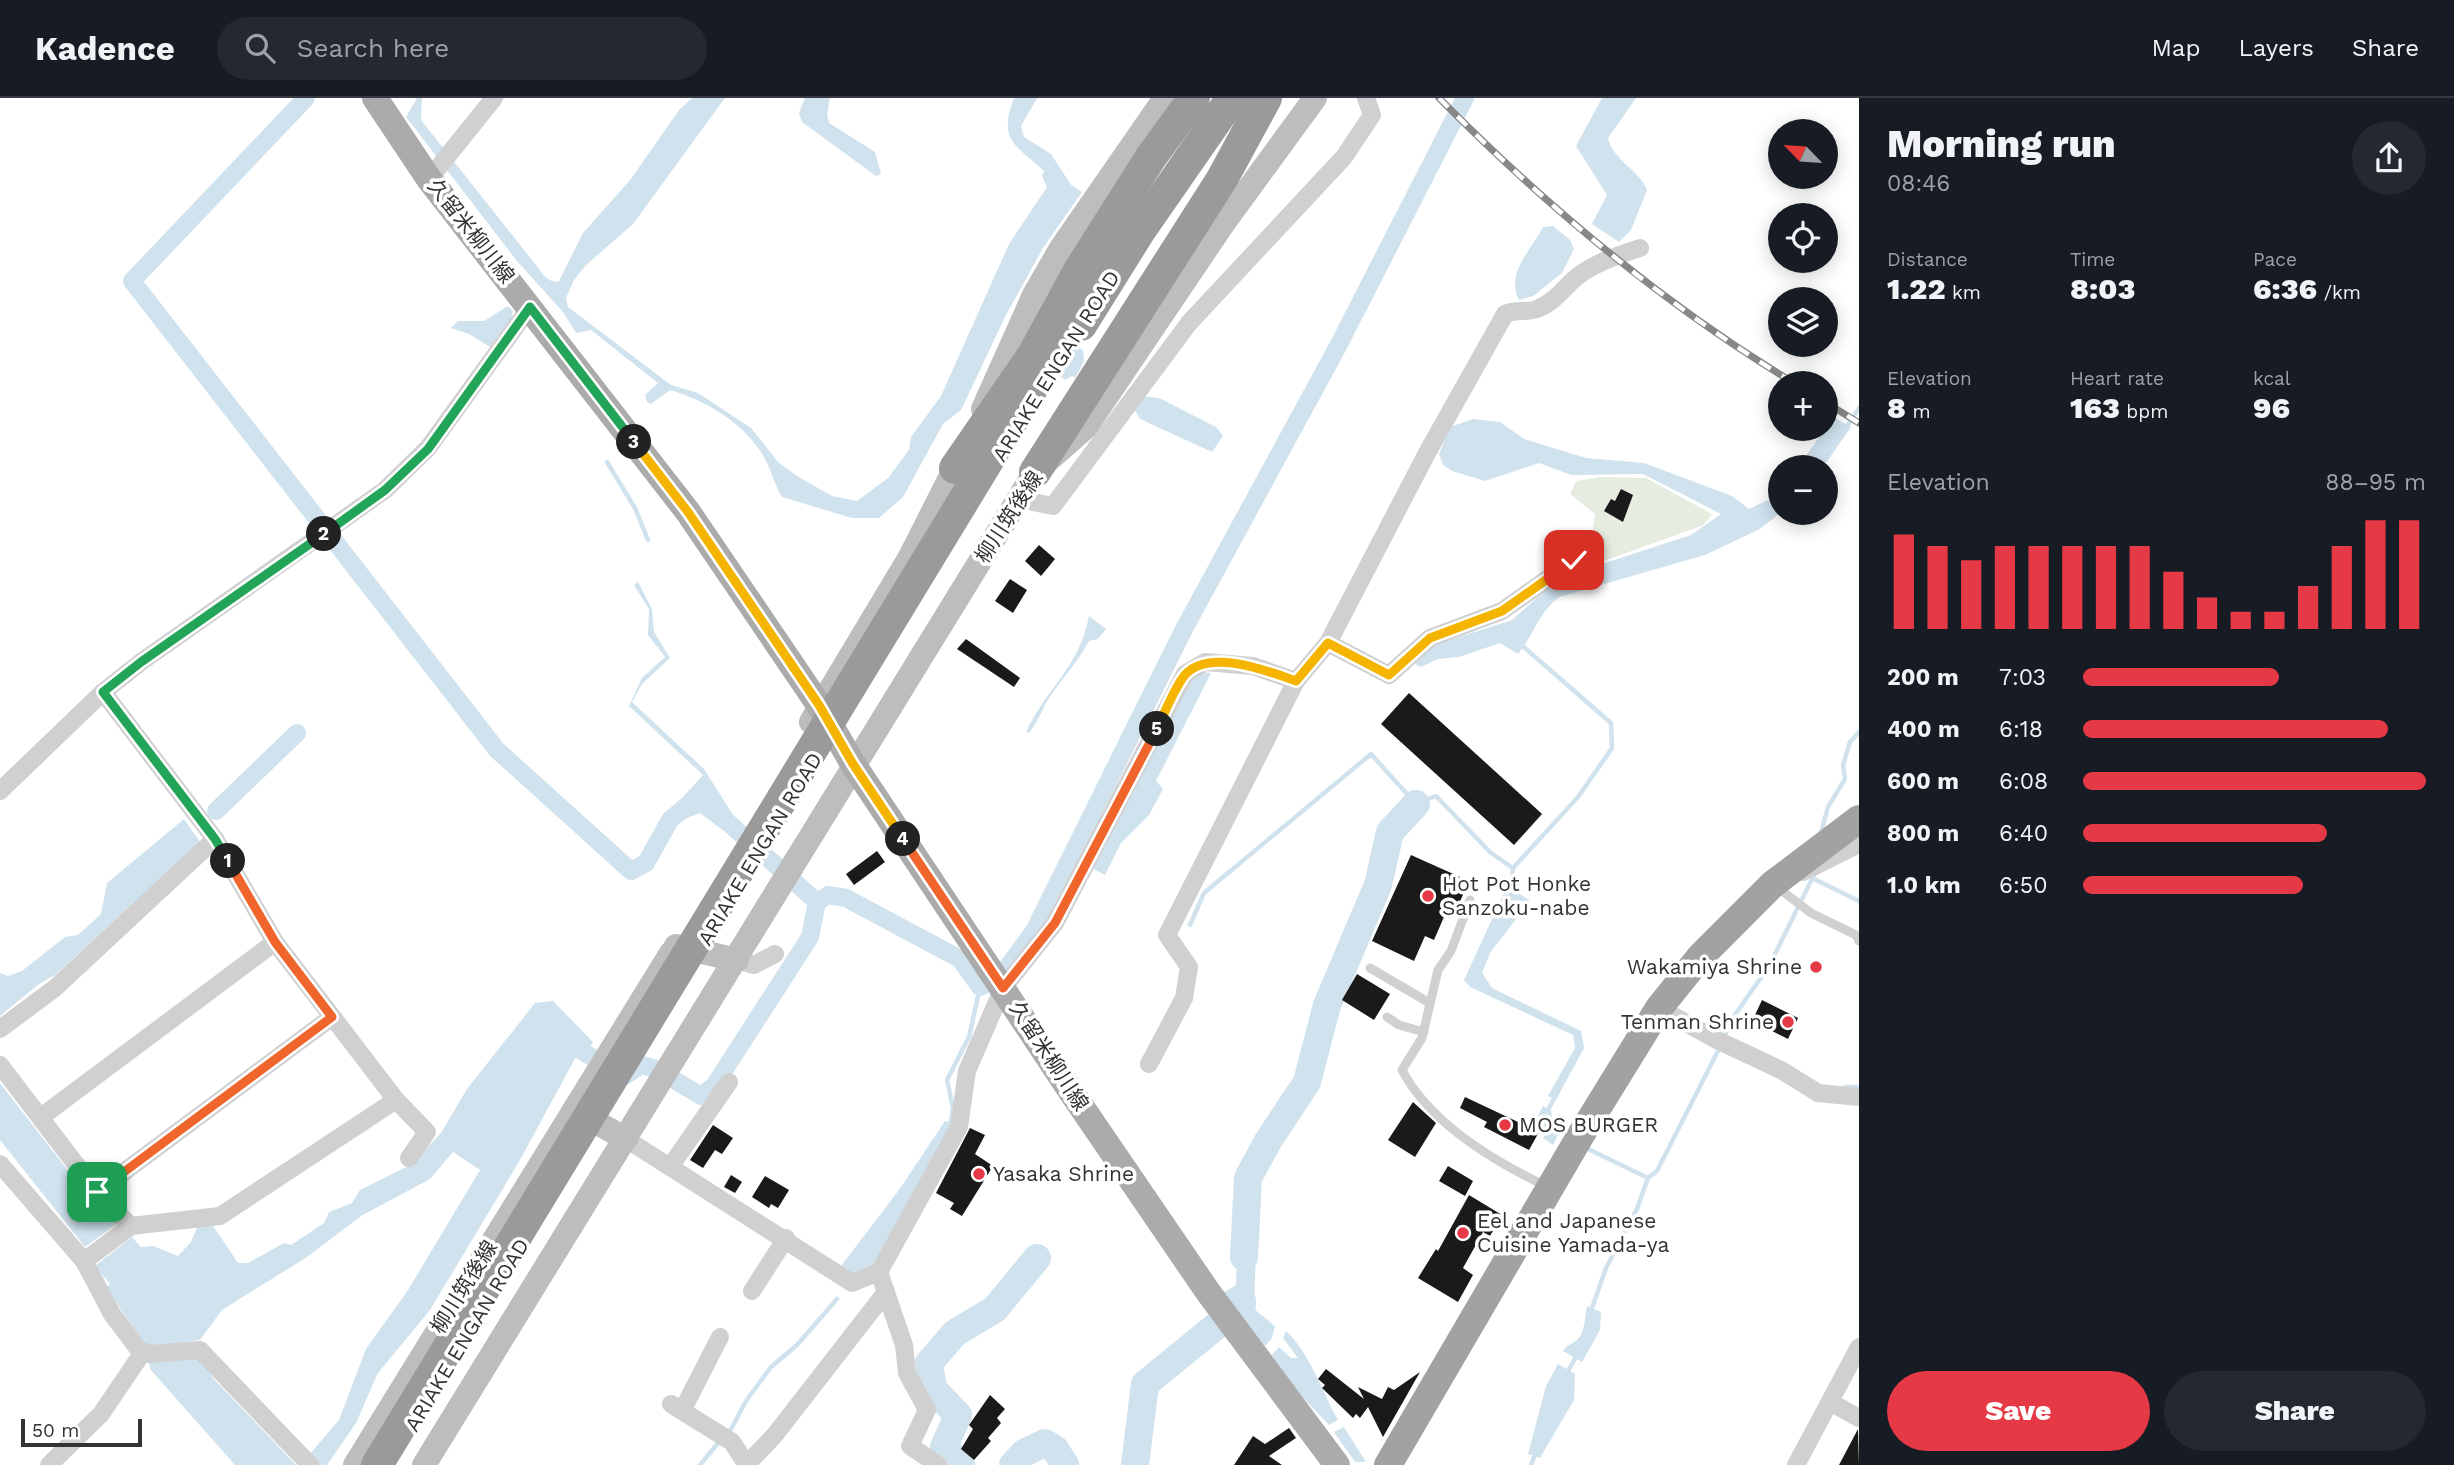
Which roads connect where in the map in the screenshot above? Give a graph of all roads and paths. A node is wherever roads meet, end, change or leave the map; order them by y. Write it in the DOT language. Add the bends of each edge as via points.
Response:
graph roads {
  1 [pos="375,98"];
  2 [pos="494,98"];
  3 [pos="1165,98"];
  4 [pos="1194,98"];
  5 [pos="1220,98"];
  6 [pos="1232,98"];
  7 [pos="1266,98"];
  8 [pos="1315,98"];
  9 [pos="1366,98"];
  10 [pos="429,179"];
  11 [pos="1640,248"];
  12 [pos="530,307"];
  13 [pos="1077,322"];
  14 [pos="955,468"];
  15 [pos="1035,472"];
  16 [pos="1018,499"];
  17 [pos="1574,560"];
  18 [pos="1328,643"];
  19 [pos="1296,681"];
  20 [pos="103,692"];
  21 [pos="819,705"];
  22 [pos="853,764"];
  23 [pos="0,791"];
  24 [pos="1859,804"];
  25 [pos="1844,836"];
  26 [pos="215,839"];
  27 [pos="1782,887"];
  28 [pos="1470,900"];
  29 [pos="1859,941"];
  30 [pos="275,942"];
  31 [pos="675,946"];
  32 [pos="775,954"];
  33 [pos="737,960"];
  34 [pos="1370,968"];
  35 [pos="1003,988"];
  36 [pos="1428,1002"];
  37 [pos="1659,1008"];
  38 [pos="332,1017"];
  39 [pos="1387,1017"];
  40 [pos="0,1029"];
  41 [pos="1424,1032"];
  42 [pos="1149,1064"];
  43 [pos="0,1065"];
  44 [pos="729,1082"];
  45 [pos="1859,1097"];
  46 [pos="396,1100"];
  47 [pos="574,1110"];
  48 [pos="41,1116"];
  49 [pos="626,1139"];
  50 [pos="409,1158"];
  51 [pos="0,1164"];
  52 [pos="670,1167"];
  53 [pos="1557,1176"];
  54 [pos="97,1192"];
  55 [pos="131,1226"];
  56 [pos="786,1238"];
  57 [pos="85,1262"];
  58 [pos="879,1272"];
  59 [pos="752,1291"];
  60 [pos="886,1292"];
  61 [pos="720,1337"];
  62 [pos="1859,1347"];
  63 [pos="144,1352"];
  64 [pos="1829,1402"];
  65 [pos="1859,1418"];
  66 [pos="304,1458"];
  67 [pos="748,1464"];
  68 [pos="50,1465"];
  69 [pos="355,1465"];
  70 [pos="377,1465"];
  71 [pos="387,1465"];
  72 [pos="424,1465"];
  73 [pos="938,1465"];
  74 [pos="1337,1465"];
  75 [pos="1388,1465"];
  76 [pos="1796,1465"];
  1 -- 10 [label="main road, 久留米柳川線"];
  2 -- 10 [label="street"];
  3 -- 14 [label="main road, 柳川筑後線" via="1061,248"];
  4 -- 14 [label="highway" via="1150,158 1080,269 1033,355"];
  5 -- 13 [label="highway, ARIAKE ENGAN ROAD" via="1132,227"];
  6 -- 13 [label="highway, ARIAKE ENGAN ROAD"];
  7 -- 15 [label="highway" via="1222,179"];
  8 -- 15 [label="main road, 柳川筑後線" via="1223,224 1086,427"];
  9 -- 16 [label="street" via="1372,115 1344,157 1189,323 1053,506"];
  10 -- 12 [label="main road, 久留米柳川線"];
  11 -- 18 [label="street" via="1612,257 1572,280 1536,310 1505,314"];
  12 -- 20 [label="street" via="428,449 385,490"];
  12 -- 21 [label="main road, 久留米柳川線" via="688,512"];
  13 -- 70 [label="highway, ARIAKE ENGAN ROAD, bridge"];
  13 -- 71 [label="highway, ARIAKE ENGAN ROAD"];
  14 -- 21 [label="main road, 柳川筑後線" via="910,557"];
  15 -- 16 [label="main road, 柳川筑後線"];
  16 -- 22 [label="main road, 柳川筑後線"];
  17 -- 18 [label="street" via="1502,611 1430,638 1389,675"];
  18 -- 19 [label="street"];
  19 -- 35 [label="street" via="1253,666 1205,662 1185,674 1055,923"];
  19 -- 42 [label="street" via="1167,935 1189,967 1184,998"];
  20 -- 23 [label="street"];
  20 -- 26 [label="street"];
  21 -- 22 [label="main road, 久留米柳川線"];
  21 -- 31 [label="main road, 柳川筑後線" via="792,762"];
  22 -- 33 [label="main road, 柳川筑後線"];
  22 -- 35 [label="main road, 久留米柳川線"];
  24 -- 25 [label="street"];
  25 -- 27 [label="highway"];
  26 -- 30 [label="street"];
  26 -- 40 [label="street" via="55,988"];
  27 -- 29 [label="lane" via="1811,913 1856,935"];
  27 -- 37 [label="highway" via="1709,947"];
  28 -- 36 [label="lane"];
  30 -- 38 [label="street"];
  30 -- 48 [label="street"];
  31 -- 33 [label="main road"];
  31 -- 47 [label="main road, 柳川筑後線"];
  32 -- 33 [label="street" via="754,965"];
  33 -- 49 [label="main road, 柳川筑後線"];
  34 -- 36 [label="lane"];
  35 -- 58 [label="street" via="967,1071 959,1127"];
  35 -- 74 [label="main road, 久留米柳川線" via="1208,1292"];
  36 -- 41 [label="lane"];
  37 -- 45 [label="street" via="1818,1093"];
  37 -- 53 [label="highway"];
  38 -- 46 [label="street"];
  38 -- 54 [label="street"];
  39 -- 41 [label="lane"];
  41 -- 53 [label="lane" via="1402,1070 1411,1086 1492,1155"];
  43 -- 48 [label="street"];
  44 -- 52 [label="street"];
  46 -- 50 [label="street" via="427,1132"];
  46 -- 55 [label="street" via="220,1216"];
  47 -- 49 [label="main road"];
  47 -- 69 [label="main road, 柳川筑後線"];
  48 -- 54 [label="street"];
  49 -- 52 [label="street"];
  49 -- 72 [label="main road, 柳川筑後線"];
  51 -- 57 [label="street"];
  52 -- 56 [label="street"];
  53 -- 75 [label="highway"];
  54 -- 55 [label="street"];
  55 -- 57 [label="street"];
  56 -- 58 [label="street" via="852,1283"];
  56 -- 59 [label="street"];
  57 -- 63 [label="street" via="112,1314"];
  58 -- 60 [label="street"];
  60 -- 67 [label="street"];
  60 -- 73 [label="street" via="904,1345 907,1373 927,1410 910,1446"];
  61 -- 67 [label="street" via="676,1408 732,1442"];
  62 -- 64 [label="street"];
  63 -- 66 [label="street" via="200,1350"];
  63 -- 68 [label="street" via="101,1414"];
  64 -- 65 [label="street"];
  64 -- 76 [label="street"];
}
